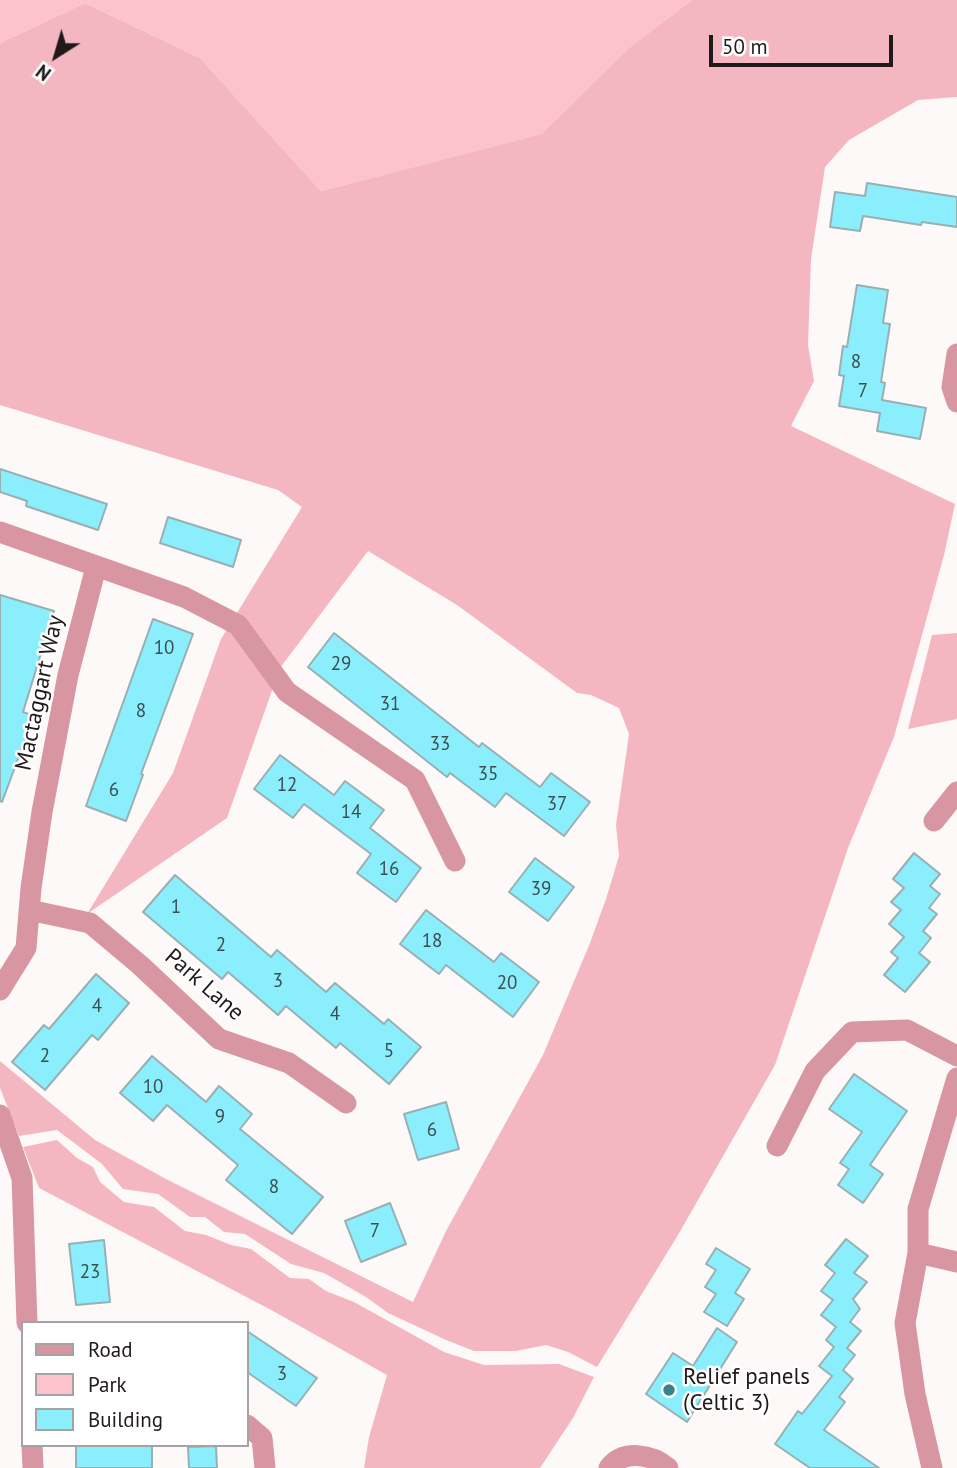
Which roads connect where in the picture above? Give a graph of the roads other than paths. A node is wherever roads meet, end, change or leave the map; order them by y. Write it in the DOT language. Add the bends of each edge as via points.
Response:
graph roads {
  1 [pos="957,354"];
  2 [pos="957,402"];
  3 [pos="0,532"];
  4 [pos="96,567"];
  5 [pos="957,792"];
  6 [pos="934,821"];
  7 [pos="455,861"];
  8 [pos="29,910"];
  9 [pos="0,990"];
  10 [pos="957,1056"];
  11 [pos="957,1078"];
  12 [pos="346,1103"];
  13 [pos="0,1115"];
  14 [pos="777,1146"];
  15 [pos="918,1253"];
  16 [pos="957,1262"];
  17 [pos="27,1321"];
  18 [pos="248,1426"];
  19 [pos="32,1447"];
  20 [pos="33,1468"];
  21 [pos="265,1468"];
  22 [pos="609,1468"];
  23 [pos="668,1468"];
  24 [pos="932,1468"];
  1 -- 2 [label="street" via="952,387"];
  3 -- 4 [label="street"];
  4 -- 7 [label="street" via="184,597 239,625 287,692 415,780"];
  4 -- 8 [label="street, Mactaggart Way" via="68,675"];
  5 -- 6 [label="street"];
  8 -- 9 [label="street, Mactaggart Way" via="26,948"];
  8 -- 12 [label="street, Park Lane" via="90,923 219,1040 289,1063"];
  10 -- 14 [label="street" via="907,1030 852,1032 815,1070"];
  11 -- 15 [label="street" via="918,1209"];
  13 -- 17 [label="street" via="22,1178"];
  15 -- 16 [label="street"];
  15 -- 24 [label="street" via="905,1323"];
  18 -- 21 [label="street" via="262,1438"];
  19 -- 20 [label="street"];
  22 -- 23 [label="street" via="626,1455 657,1458"];
}
